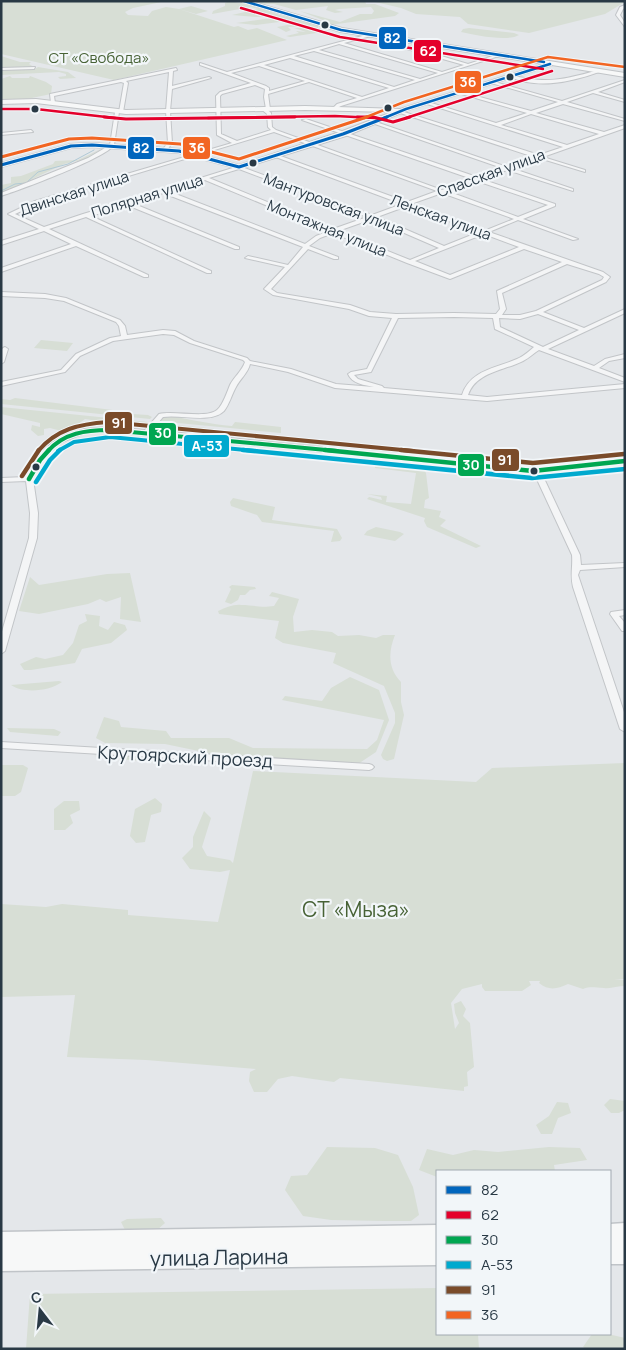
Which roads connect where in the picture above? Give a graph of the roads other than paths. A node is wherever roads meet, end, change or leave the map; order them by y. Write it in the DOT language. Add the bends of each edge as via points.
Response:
graph roads {
  1 [pos="243,1"];
  2 [pos="625,6"];
  3 [pos="625,26"];
  4 [pos="370,35"];
  5 [pos="405,41"];
  6 [pos="339,43"];
  7 [pos="315,50"];
  8 [pos="500,55"];
  9 [pos="288,56"];
  10 [pos="201,64"];
  11 [pos="258,64"];
  12 [pos="550,64"];
  13 [pos="469,65"];
  14 [pos="34,68"];
  15 [pos="1,70"];
  16 [pos="598,71"];
  17 [pos="227,73"];
  18 [pos="443,73"];
  19 [pos="625,75"];
  20 [pos="510,76"];
  21 [pos="209,78"];
  22 [pos="123,80"];
  23 [pos="420,80"];
  24 [pos="309,81"];
  25 [pos="492,82"];
  26 [pos="625,82"];
  27 [pos="254,84"];
  28 [pos="616,85"];
  29 [pos="625,87"];
  30 [pos="170,88"];
  31 [pos="394,88"];
  32 [pos="459,92"];
  33 [pos="594,92"];
  34 [pos="268,93"];
  35 [pos="362,98"];
  36 [pos="625,101"];
  37 [pos="1,102"];
  38 [pos="562,102"];
  39 [pos="53,103"];
  40 [pos="426,103"];
  41 [pos="335,108"];
  42 [pos="266,109"];
  43 [pos="218,110"];
  44 [pos="374,110"];
  45 [pos="168,111"];
  46 [pos="119,112"];
  47 [pos="399,112"];
  48 [pos="531,113"];
  49 [pos="304,120"];
  50 [pos="625,120"];
  51 [pos="374,123"];
  52 [pos="498,124"];
  53 [pos="625,126"];
  54 [pos="274,131"];
  55 [pos="31,132"];
  56 [pos="1,134"];
  57 [pos="343,134"];
  58 [pos="605,134"];
  59 [pos="236,142"];
  60 [pos="311,144"];
  61 [pos="112,145"];
  62 [pos="566,146"];
  63 [pos="165,149"];
  64 [pos="196,155"];
  65 [pos="275,156"];
  66 [pos="537,156"];
  67 [pos="1,165"];
  68 [pos="239,166"];
  69 [pos="507,167"];
  70 [pos="583,171"];
  71 [pos="205,178"];
  72 [pos="475,179"];
  73 [pos="571,190"];
  74 [pos="163,191"];
  75 [pos="442,191"];
  76 [pos="1,195"];
  77 [pos="126,202"];
  78 [pos="407,204"];
  79 [pos="85,215"];
  80 [pos="372,217"];
  81 [pos="519,218"];
  82 [pos="44,229"];
  83 [pos="332,231"];
  84 [pos="483,232"];
  85 [pos="575,239"];
  86 [pos="1,243"];
  87 [pos="76,244"];
  88 [pos="523,247"];
  89 [pos="237,248"];
  90 [pos="306,248"];
  91 [pos="444,248"];
  92 [pos="248,258"];
  93 [pos="336,258"];
  94 [pos="409,262"];
  95 [pos="566,262"];
  96 [pos="287,266"];
  97 [pos="1,270"];
  98 [pos="210,272"];
  99 [pos="146,276"];
  100 [pos="1,294"];
  101 [pos="625,311"];
  102 [pos="538,312"];
  103 [pos="396,316"];
  104 [pos="499,316"];
  105 [pos="115,319"];
  106 [pos="584,330"];
  107 [pos="124,337"];
  108 [pos="541,348"];
  109 [pos="5,349"];
  110 [pos="625,356"];
  111 [pos="1,362"];
  112 [pos="248,362"];
  113 [pos="594,369"];
  114 [pos="625,380"];
  115 [pos="1,384"];
  116 [pos="625,386"];
  117 [pos="380,391"];
  118 [pos="464,398"];
  119 [pos="147,432"];
  120 [pos="625,461"];
  121 [pos="537,471"];
  122 [pos="29,479"];
  123 [pos="1,480"];
  124 [pos="625,565"];
  125 [pos="576,568"];
  126 [pos="625,612"];
  127 [pos="625,629"];
  128 [pos="1,651"];
  129 [pos="625,729"];
  130 [pos="1,746"];
  131 [pos="369,767"];
  132 [pos="611,1234"];
  133 [pos="625,1234"];
  134 [pos="436,1236"];
  135 [pos="1,1243"];
  136 [pos="611,1253"];
  137 [pos="625,1253"];
  138 [pos="436,1254"];
  139 [pos="1,1260"];
  1 -- 4 [label="street" via="328,27"];
  2 -- 3 [label="street" via="618,15"];
  4 -- 5 [label="street"];
  4 -- 6 [label="street"];
  5 -- 8 [label="street"];
  5 -- 13 [label="street" via="398,44"];
  6 -- 7 [label="street"];
  6 -- 18 [label="street"];
  7 -- 9 [label="street"];
  7 -- 23 [label="street"];
  8 -- 12 [label="street"];
  8 -- 13 [label="street"];
  9 -- 11 [label="street"];
  9 -- 31 [label="street"];
  10 -- 17 [label="street"];
  11 -- 17 [label="street"];
  11 -- 24 [label="street"];
  12 -- 16 [label="street"];
  12 -- 20 [label="street, Полярная улица"];
  13 -- 18 [label="street"];
  14 -- 15 [label="street"];
  16 -- 19 [label="street"];
  16 -- 20 [label="street" via="560,82 530,82"];
  17 -- 27 [label="street"];
  18 -- 23 [label="street"];
  20 -- 25 [label="street, Полярная улица"];
  21 -- 30 [label="street"];
  22 -- 30 [label="street" via="173,70"];
  22 -- 39 [label="street" via="52,95"];
  22 -- 46 [label="street" via="126,83"];
  23 -- 31 [label="street"];
  24 -- 34 [label="street"];
  24 -- 35 [label="street"];
  25 -- 32 [label="street, Полярная улица"];
  25 -- 38 [label="street"];
  26 -- 28 [label="street"];
  27 -- 34 [label="street" via="266,87"];
  27 -- 43 [label="street" via="219,94"];
  28 -- 29 [label="street"];
  28 -- 33 [label="street"];
  30 -- 45 [label="street"];
  31 -- 35 [label="street"];
  32 -- 40 [label="street, Полярная улица"];
  32 -- 48 [label="street"];
  33 -- 36 [label="street"];
  33 -- 38 [label="street"];
  34 -- 42 [label="street"];
  35 -- 41 [label="street"];
  37 -- 39 [label="street"];
  38 -- 48 [label="street"];
  38 -- 50 [label="street"];
  39 -- 46 [label="street"];
  40 -- 47 [label="street, Полярная улица"];
  40 -- 52 [label="street"];
  41 -- 42 [label="street"];
  41 -- 44 [label="street"];
  42 -- 43 [label="street"];
  42 -- 54 [label="street"];
  43 -- 45 [label="street"];
  43 -- 59 [label="street" via="220,135"];
  44 -- 47 [label="street"];
  44 -- 47 [label="street"];
  45 -- 46 [label="street"];
  45 -- 63 [label="street" via="170,143"];
  46 -- 61 [label="street"];
  47 -- 51 [label="street, Полярная улица"];
  47 -- 66 [label="street"];
  48 -- 52 [label="street"];
  48 -- 58 [label="street"];
  49 -- 57 [label="street"];
  51 -- 57 [label="street, Полярная улица"];
  51 -- 69 [label="street"];
  52 -- 62 [label="street"];
  53 -- 58 [label="street, Спасская улица"];
  54 -- 59 [label="street, Двинская улица"];
  54 -- 60 [label="street"];
  55 -- 56 [label="street"];
  57 -- 60 [label="street, Полярная улица"];
  57 -- 72 [label="street"];
  58 -- 62 [label="street, Спасская улица"];
  59 -- 64 [label="street, Двинская улица"];
  60 -- 65 [label="street, Полярная улица"];
  60 -- 75 [label="street"];
  61 -- 63 [label="street, Мантуровская улица"];
  61 -- 67 [label="street, Мантуровская улица" via="71,146"];
  61 -- 76 [label="street" via="90,159"];
  62 -- 66 [label="street, Спасская улица"];
  63 -- 64 [label="street, Мантуровская улица"];
  64 -- 68 [label="street, Мантуровская улица"];
  64 -- 82 [label="street, Двинская улица" via="37,202 11,214"];
  65 -- 68 [label="street, Полярная улица"];
  65 -- 78 [label="street, Ленская улица"];
  66 -- 69 [label="street, Спасская улица"];
  66 -- 70 [label="street"];
  68 -- 71 [label="street, Полярная улица"];
  68 -- 80 [label="street, Мантуровская улица"];
  69 -- 72 [label="street, Спасская улица"];
  69 -- 73 [label="street"];
  71 -- 74 [label="street, Полярная улица"];
  71 -- 83 [label="street, Монтажная улица"];
  72 -- 75 [label="street, Спасская улица"];
  72 -- 81 [label="street" via="553,205"];
  74 -- 77 [label="street, Полярная улица"];
  74 -- 90 [label="street"];
  75 -- 78 [label="street, Спасская улица"];
  75 -- 81 [label="street"];
  77 -- 79 [label="street, Полярная улица"];
  77 -- 89 [label="street"];
  78 -- 80 [label="street, Спасская улица"];
  78 -- 84 [label="street, Ленская улица"];
  79 -- 82 [label="street, Полярная улица"];
  79 -- 98 [label="street"];
  80 -- 83 [label="street, Спасская улица"];
  80 -- 91 [label="street, Мантуровская улица"];
  81 -- 84 [label="street"];
  81 -- 85 [label="street"];
  82 -- 86 [label="street, Полярная улица"];
  82 -- 87 [label="street"];
  83 -- 90 [label="street, Спасская улица" via="318,236"];
  83 -- 94 [label="street, Монтажная улица"];
  84 -- 88 [label="street, Ленская улица"];
  84 -- 91 [label="street"];
  87 -- 97 [label="street"];
  87 -- 99 [label="street"];
  88 -- 94 [label="street, Монтажная улица" via="450,277"];
  88 -- 95 [label="street, Ленская улица"];
  90 -- 93 [label="street"];
  90 -- 96 [label="street"];
  91 -- 94 [label="street"];
  92 -- 96 [label="street"];
  95 -- 102 [label="street, Ленская улица" via="607,277"];
  95 -- 104 [label="street" via="499,292 503,308"];
  96 -- 103 [label="street" via="267,290 362,313"];
  100 -- 105 [label="street" via="61,298"];
  101 -- 106 [label="street"];
  102 -- 104 [label="street" via="526,317"];
  102 -- 106 [label="street"];
  103 -- 104 [label="street"];
  103 -- 117 [label="street" via="369,371 351,374 356,380 380,387"];
  104 -- 108 [label="street" via="496,318 497,328"];
  105 -- 107 [label="street" via="122,326"];
  106 -- 108 [label="street"];
  107 -- 112 [label="street" via="170,332"];
  107 -- 115 [label="street" via="112,339 78,355 63,371"];
  108 -- 113 [label="street"];
  108 -- 118 [label="street" via="475,378 467,386"];
  109 -- 111 [label="street"];
  110 -- 113 [label="street" via="608,360"];
  112 -- 117 [label="street" via="289,370 335,386"];
  112 -- 119 [label="street" via="221,410 204,416 160,415"];
  113 -- 114 [label="street"];
  116 -- 118 [label="street" via="492,399"];
  117 -- 118 [label="street"];
  119 -- 121 [label="street"];
  119 -- 122 [label="street" via="96,429 68,436 43,452"];
  120 -- 121 [label="street"];
  121 -- 125 [label="street" via="576,555"];
  122 -- 123 [label="street"];
  122 -- 128 [label="street" via="34,513 33,538"];
  124 -- 125 [label="street"];
  125 -- 129 [label="street" via="577,587"];
  126 -- 127 [label="street" via="614,614"];
  130 -- 131 [label="street, Крутоярский проезд"];
  132 -- 133 [label="main road"];
  134 -- 135 [label="main road, улица Ларина"];
  136 -- 137 [label="main road"];
  138 -- 139 [label="main road, улица Ларина"];
}
